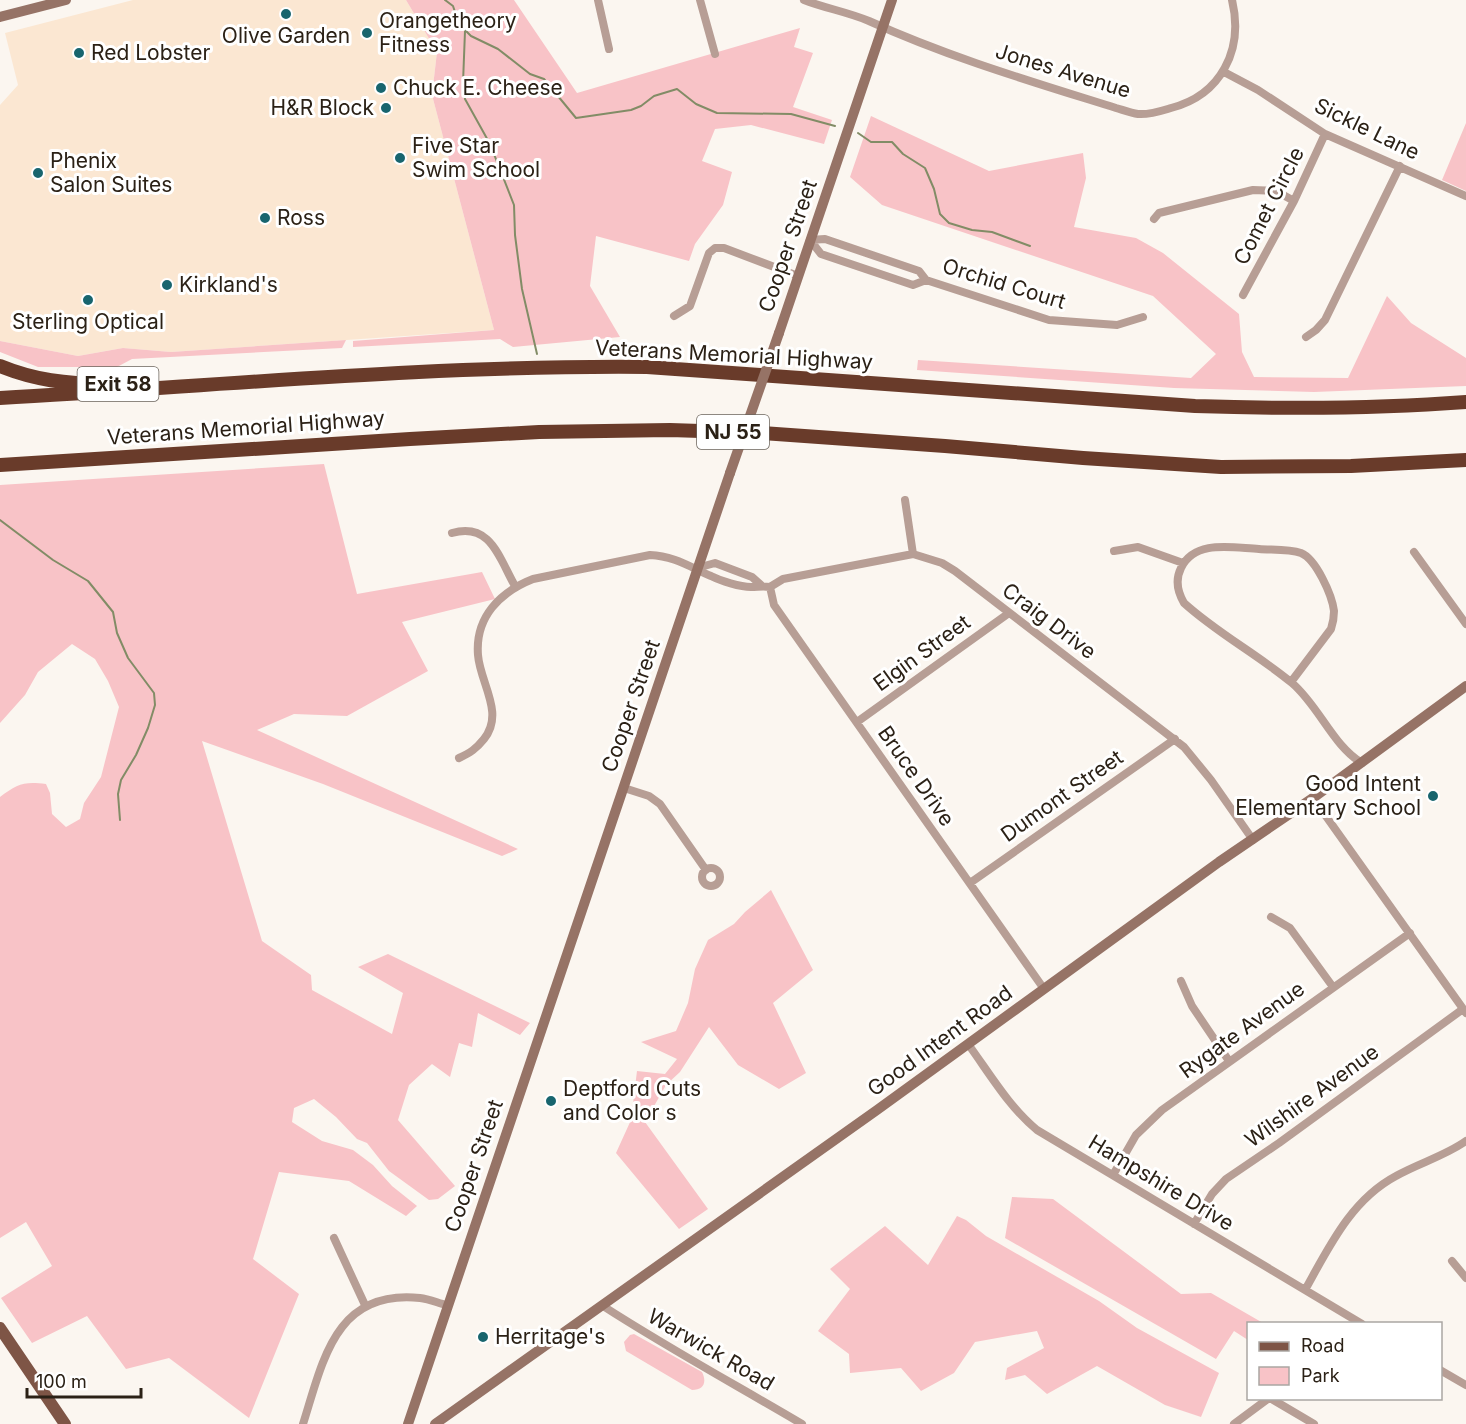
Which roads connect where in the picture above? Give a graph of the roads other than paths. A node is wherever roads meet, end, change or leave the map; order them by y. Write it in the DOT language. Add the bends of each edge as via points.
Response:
graph roads {
  1 [pos="66,0"];
  2 [pos="598,0"];
  3 [pos="700,0"];
  4 [pos="804,0"];
  5 [pos="892,0"];
  6 [pos="1232,0"];
  7 [pos="0,17"];
  8 [pos="882,28"];
  9 [pos="609,49"];
  10 [pos="715,54"];
  11 [pos="1224,72"];
  12 [pos="1325,134"];
  13 [pos="1400,166"];
  14 [pos="1466,196"];
  15 [pos="1294,201"];
  16 [pos="1154,219"];
  17 [pos="810,240"];
  18 [pos="798,276"];
  19 [pos="926,280"];
  20 [pos="1243,295"];
  21 [pos="674,316"];
  22 [pos="1143,317"];
  23 [pos="1306,338"];
  24 [pos="0,366"];
  25 [pos="238,383"];
  26 [pos="0,398"];
  27 [pos="1466,402"];
  28 [pos="1466,460"];
  29 [pos="0,465"];
  30 [pos="905,500"];
  31 [pos="452,533"];
  32 [pos="1114,551"];
  33 [pos="1414,552"];
  34 [pos="913,554"];
  35 [pos="1183,563"];
  36 [pos="697,568"];
  37 [pos="515,586"];
  38 [pos="766,586"];
  39 [pos="1009,613"];
  40 [pos="1466,624"];
  41 [pos="1291,682"];
  42 [pos="1466,686"];
  43 [pos="857,722"];
  44 [pos="1174,739"];
  45 [pos="459,758"];
  46 [pos="1362,763"];
  47 [pos="624,788"];
  48 [pos="1313,798"];
  49 [pos="1253,840"];
  50 [pos="706,870"];
  51 [pos="970,883"];
  52 [pos="1271,917"];
  53 [pos="1410,933"];
  54 [pos="1181,981"];
  55 [pos="1333,987"];
  56 [pos="1044,989"];
  57 [pos="1464,1011"];
  58 [pos="968,1044"];
  59 [pos="1229,1061"];
  60 [pos="1466,1141"];
  61 [pos="1113,1175"];
  62 [pos="1194,1224"];
  63 [pos="334,1238"];
  64 [pos="1452,1261"];
  65 [pos="1466,1278"];
  66 [pos="1305,1290"];
  67 [pos="365,1305"];
  68 [pos="446,1305"];
  69 [pos="603,1306"];
  70 [pos="1360,1322"];
  71 [pos="1,1332"];
  72 [pos="1442,1371"];
  73 [pos="1466,1385"];
  74 [pos="1267,1400"];
  75 [pos="1273,1400"];
  76 [pos="65,1424"];
  77 [pos="303,1424"];
  78 [pos="408,1424"];
  79 [pos="435,1424"];
  80 [pos="802,1424"];
  81 [pos="1234,1424"];
  82 [pos="1314,1424"];
  1 -- 7 [label="main road"];
  2 -- 9 [label="street"];
  3 -- 10 [label="street"];
  4 -- 8 [label="street, Jones Avenue"];
  5 -- 8 [label="main road, Cooper Street"];
  6 -- 11 [label="street, Jones Avenue" via="1234,41"];
  8 -- 11 [label="street, Jones Avenue" via="947,53 1140,114 1183,105 1204,93"];
  8 -- 17 [label="main road, Cooper Street"];
  11 -- 12 [label="street, Sickle Lane"];
  12 -- 13 [label="street, Sickle Lane"];
  12 -- 15 [label="street, Comet Circle"];
  13 -- 14 [label="street, Sickle Lane"];
  13 -- 23 [label="street" via="1325,320"];
  15 -- 16 [label="street" via="1276,191 1253,190 1159,213"];
  15 -- 20 [label="street, Comet Circle"];
  17 -- 18 [label="main road, Cooper Street"];
  17 -- 19 [label="street, Orchid Court" via="825,239 919,271"];
  17 -- 19 [label="street, Orchid Court" via="821,254 914,285"];
  18 -- 21 [label="street" via="724,248 714,248 705,261 690,306"];
  18 -- 36 [label="main road, Cooper Street, bridge"];
  19 -- 22 [label="street, Orchid Court" via="1049,320 1117,325"];
  24 -- 25 [label="highway, Exit 58" via="63,383"];
  25 -- 26 [label="highway, Veterans Memorial Highway"];
  25 -- 27 [label="highway, Veterans Memorial Highway" via="564,366 647,367 1195,406 1284,409"];
  28 -- 29 [label="highway, Veterans Memorial Highway / NJ 55" via="1221,467 670,430 539,432"];
  30 -- 34 [label="street"];
  31 -- 37 [label="street" via="475,530 484,536"];
  32 -- 35 [label="street" via="1138,547"];
  33 -- 40 [label="street"];
  34 -- 38 [label="street, Craig Drive" via="783,579"];
  34 -- 39 [label="street, Craig Drive" via="942,563"];
  35 -- 41 [label="street" via="1177,576 1184,603"];
  35 -- 41 [label="street" via="1198,551 1216,547 1293,551 1302,553 1316,566 1331,601 1334,620 1326,637"];
  36 -- 37 [label="street" via="662,555 650,555"];
  36 -- 38 [label="street" via="730,582"];
  36 -- 38 [label="street" via="715,563"];
  36 -- 47 [label="main road, Cooper Street"];
  37 -- 45 [label="street" via="493,606 479,639 477,654 493,711 489,730 472,753"];
  38 -- 43 [label="street, Bruce Drive" via="774,604"];
  39 -- 43 [label="street, Elgin Street"];
  39 -- 44 [label="street, Craig Drive"];
  41 -- 46 [label="street" via="1318,711 1345,750"];
  42 -- 46 [label="main road, Good Intent Road"];
  43 -- 51 [label="street, Bruce Drive"];
  44 -- 49 [label="street, Craig Drive" via="1210,780"];
  44 -- 51 [label="street, Dumont Street"];
  46 -- 48 [label="main road, Good Intent Road"];
  47 -- 50 [label="street" via="660,804"];
  47 -- 68 [label="main road, Cooper Street"];
  48 -- 49 [label="main road, Good Intent Road"];
  48 -- 53 [label="street"];
  49 -- 56 [label="main road, Good Intent Road"];
  51 -- 56 [label="street, Bruce Drive"];
  52 -- 55 [label="street" via="1290,928"];
  53 -- 55 [label="street, Rygate Avenue"];
  53 -- 57 [label="street"];
  54 -- 59 [label="street" via="1192,1006"];
  55 -- 59 [label="street, Rygate Avenue"];
  56 -- 58 [label="main road, Good Intent Road"];
  57 -- 62 [label="street, Wilshire Avenue" via="1226,1179"];
  58 -- 61 [label="street, Hampshire Drive" via="1025,1120"];
  58 -- 69 [label="main road, Good Intent Road"];
  59 -- 61 [label="street, Rygate Avenue" via="1146,1124"];
  60 -- 66 [label="street" via="1394,1177 1356,1207"];
  61 -- 62 [label="street, Hampshire Drive"];
  62 -- 66 [label="street, Hampshire Drive"];
  63 -- 67 [label="street"];
  64 -- 65 [label="street"];
  66 -- 70 [label="street, Hampshire Drive"];
  67 -- 68 [label="street" via="421,1298"];
  67 -- 77 [label="street" via="335,1334"];
  68 -- 78 [label="main road, Cooper Street"];
  69 -- 79 [label="main road, Good Intent Road"];
  69 -- 80 [label="street, Warwick Road" via="652,1339"];
  71 -- 76 [label="main road"];
  72 -- 73 [label="street"];
  74 -- 81 [label="street"];
  75 -- 82 [label="street"];
}
